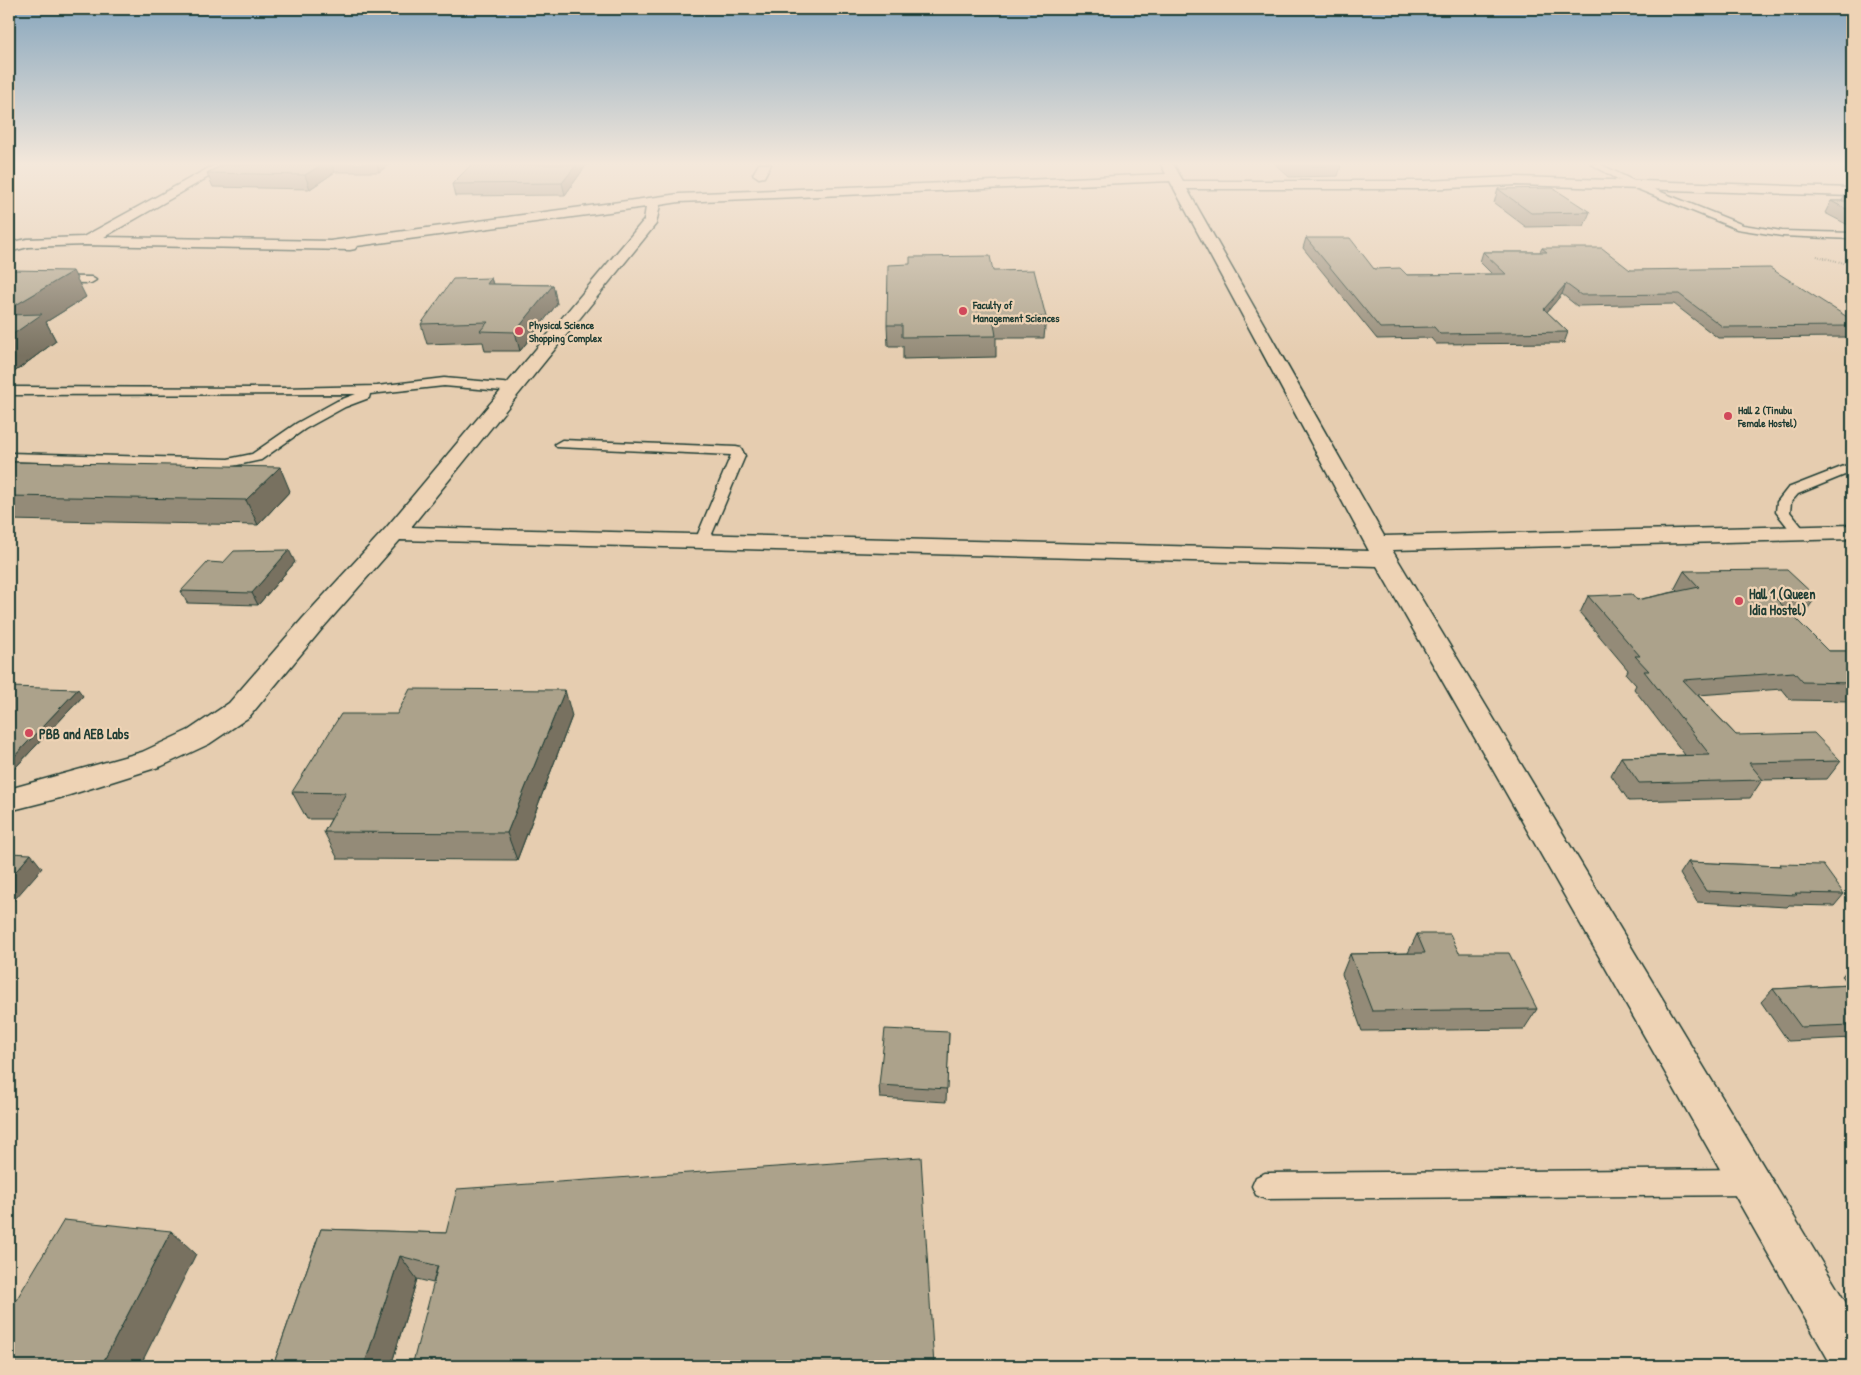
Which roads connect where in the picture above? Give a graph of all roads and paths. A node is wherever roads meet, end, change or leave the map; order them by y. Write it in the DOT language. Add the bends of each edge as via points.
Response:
graph roads {
  1 [pos="110,228"];
  2 [pos="459,228"];
  3 [pos="645,228"];
  4 [pos="1203,228"];
  5 [pos="1744,228"];
  6 [pos="1852,236"];
  7 [pos="85,242"];
  8 [pos="333,245"];
  9 [pos="432,247"];
  10 [pos="9,248"];
  11 [pos="9,278"];
  12 [pos="91,280"];
  13 [pos="514,388"];
  14 [pos="377,390"];
  15 [pos="9,391"];
  16 [pos="562,444"];
  17 [pos="9,457"];
  18 [pos="1852,467"];
  19 [pos="1799,532"];
  20 [pos="1852,532"];
  21 [pos="394,533"];
  22 [pos="702,541"];
  23 [pos="1381,551"];
  24 [pos="9,800"];
  25 [pos="1750,1182"];
  26 [pos="1265,1186"];
  27 [pos="1852,1356"];
  1 -- 7 [label="street"];
  2 -- 8 [label="street"];
  3 -- 13 [label="street"];
  4 -- 23 [label="street"];
  5 -- 6 [label="lane" via="1758,232"];
  7 -- 8 [label="street"];
  7 -- 10 [label="street" via="27,243"];
  8 -- 9 [label="street"];
  11 -- 12 [label="lane"];
  13 -- 14 [label="lane" via="444,382"];
  13 -- 21 [label="street"];
  14 -- 15 [label="lane"];
  14 -- 17 [label="lane" via="341,404 301,426 256,457 228,463"];
  16 -- 22 [label="lane" via="736,451 738,456"];
  18 -- 19 [label="lane" via="1793,491 1784,502 1783,512"];
  19 -- 20 [label="street"];
  19 -- 23 [label="street"];
  21 -- 22 [label="street"];
  21 -- 24 [label="street" via="239,710 198,737 152,759"];
  22 -- 23 [label="street"];
  23 -- 25 [label="street"];
  25 -- 26 [label="lane"];
  25 -- 27 [label="street"];
}
